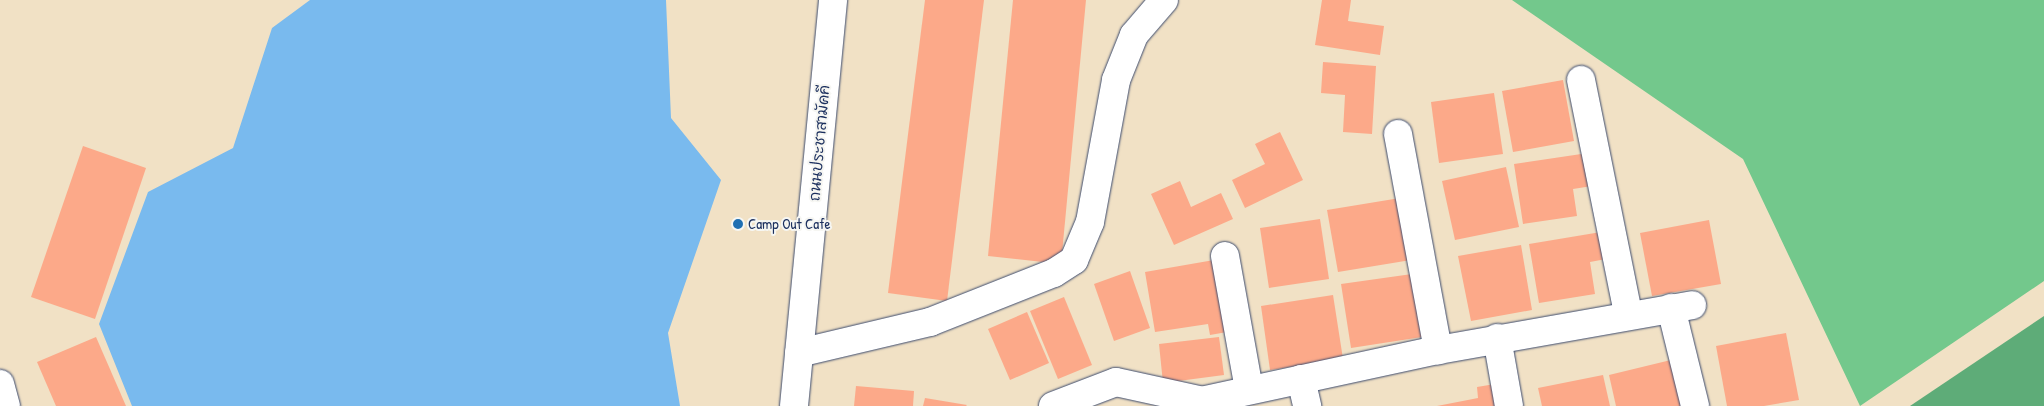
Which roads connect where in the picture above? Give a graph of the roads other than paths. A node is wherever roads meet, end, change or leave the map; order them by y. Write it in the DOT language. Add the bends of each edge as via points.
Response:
graph roads {
  1 [pos="833,0"];
  2 [pos="1164,0"];
  3 [pos="1581,80"];
  4 [pos="1398,134"];
  5 [pos="1225,256"];
  6 [pos="1628,314"];
  7 [pos="1497,338"];
  8 [pos="1438,350"];
  9 [pos="799,353"];
  10 [pos="1301,379"];
  11 [pos="0,384"];
  12 [pos="1249,390"];
  13 [pos="1196,403"];
  14 [pos="6,406"];
  15 [pos="794,406"];
  16 [pos="1053,406"];
  17 [pos="1307,406"];
  18 [pos="1509,406"];
  19 [pos="1695,406"];
  1 -- 9 [label="street, ถนนประชาสามัคคี"];
  2 -- 9 [label="street" via="1134,35 1116,80 1090,222 1074,260 1054,273 930,322"];
  3 -- 6 [label="street"];
  4 -- 8 [label="street"];
  5 -- 12 [label="street"];
  6 -- 7 [label="street"];
  6 -- 19 [label="street" via="1681,306"];
  7 -- 8 [label="street"];
  7 -- 18 [label="street"];
  8 -- 10 [label="street"];
  9 -- 15 [label="street, ถนนประชาสามัคคี"];
  10 -- 12 [label="street"];
  10 -- 17 [label="street"];
  11 -- 14 [label="street"];
  12 -- 13 [label="street"];
  13 -- 16 [label="street" via="1116,382"];
}
